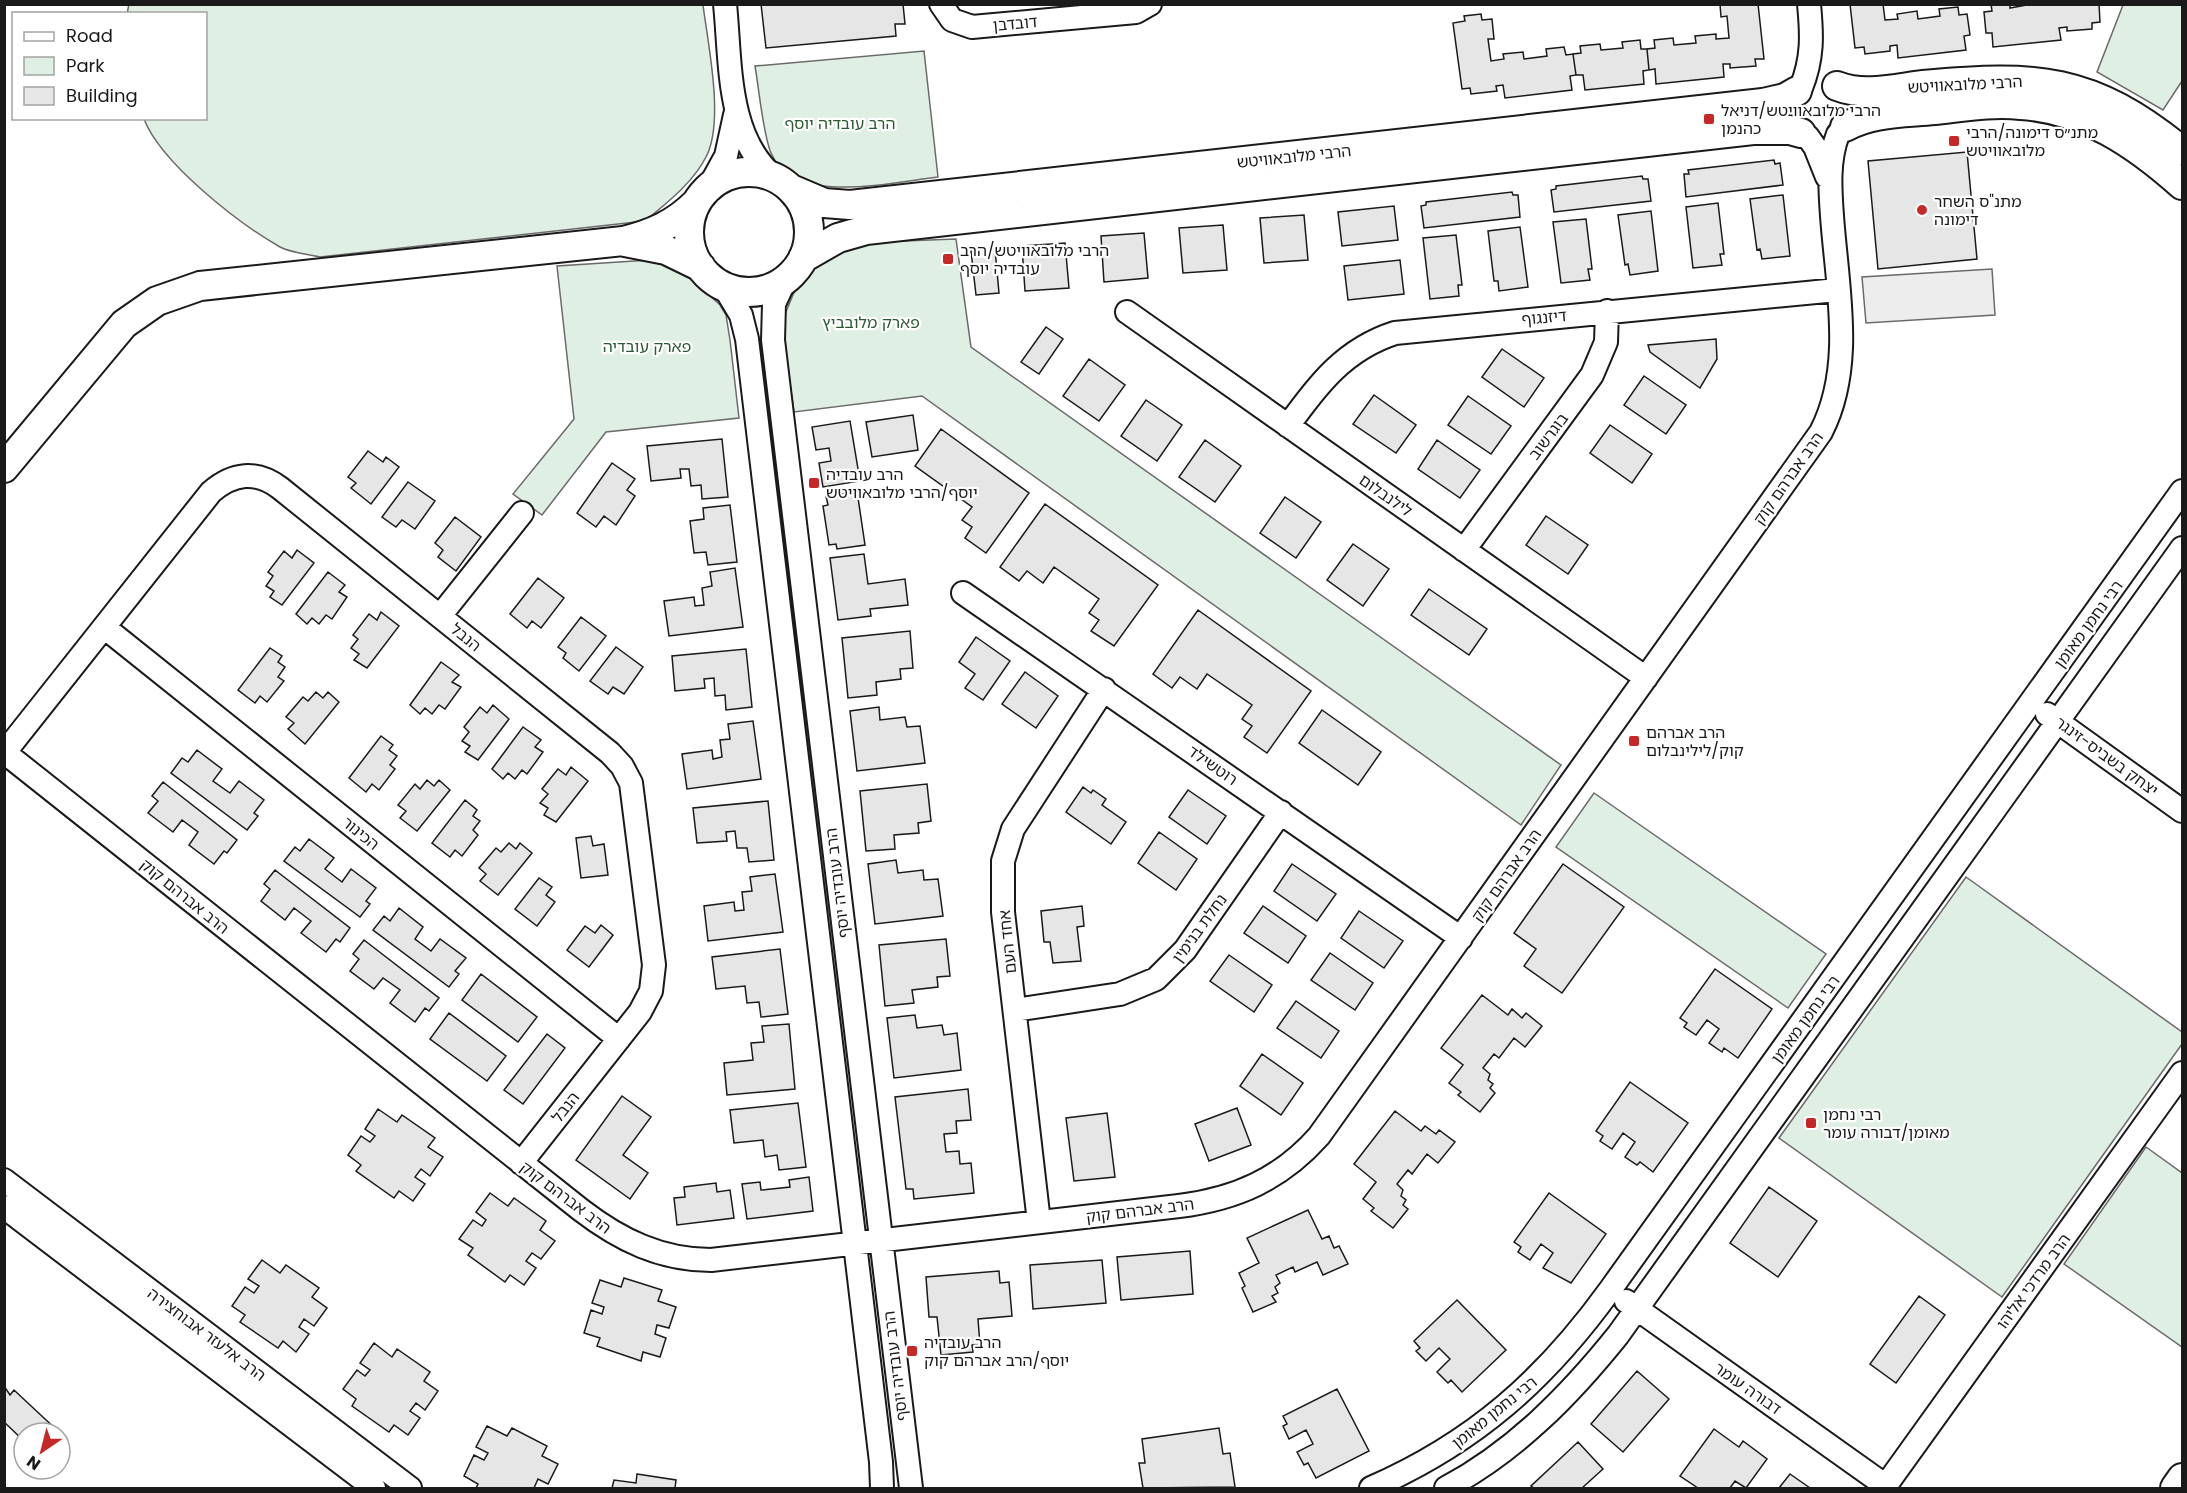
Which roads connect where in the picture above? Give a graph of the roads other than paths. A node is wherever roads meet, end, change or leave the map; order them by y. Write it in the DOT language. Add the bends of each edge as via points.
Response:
graph roads {
  1 [pos="725,4"];
  2 [pos="1150,4"];
  3 [pos="1809,4"];
  4 [pos="946,12"];
  5 [pos="1813,38"];
  6 [pos="1835,85"];
  7 [pos="1799,89"];
  8 [pos="737,107"];
  9 [pos="1842,131"];
  10 [pos="1804,135"];
  11 [pos="2182,151"];
  12 [pos="783,183"];
  13 [pos="2182,185"];
  14 [pos="1830,190"];
  15 [pos="702,195"];
  16 [pos="623,241"];
  17 [pos="803,258"];
  18 [pos="701,267"];
  19 [pos="785,280"];
  20 [pos="723,285"];
  21 [pos="1837,290"];
  22 [pos="1607,311"];
  23 [pos="1127,312"];
  24 [pos="1288,426"];
  25 [pos="4,468"];
  26 [pos="2182,491"];
  27 [pos="522,513"];
  28 [pos="2182,548"];
  29 [pos="1464,550"];
  30 [pos="963,593"];
  31 [pos="440,616"];
  32 [pos="104,627"];
  33 [pos="1646,678"];
  34 [pos="1104,689"];
  35 [pos="2031,702"];
  36 [pos="2058,721"];
  37 [pos="5,752"];
  38 [pos="2182,811"];
  39 [pos="1281,812"];
  40 [pos="1461,938"];
  41 [pos="1014,1010"];
  42 [pos="619,1039"];
  43 [pos="2182,1073"];
  44 [pos="521,1163"];
  45 [pos="4,1180"];
  46 [pos="4,1207"];
  47 [pos="1038,1222"];
  48 [pos="880,1240"];
  49 [pos="855,1243"];
  50 [pos="1611,1290"];
  51 [pos="1637,1309"];
  52 [pos="2182,1478"];
  53 [pos="1885,1487"];
  54 [pos="374,1488"];
  55 [pos="410,1488"];
  56 [pos="882,1488"];
  57 [pos="911,1488"];
  58 [pos="1371,1488"];
  59 [pos="1446,1488"];
  60 [pos="2175,1488"];
  1 -- 8 [label="street"];
  2 -- 4 [label="street, דובדבן" via="1136,12 978,27 966,26"];
  3 -- 5 [label="street"];
  5 -- 6 [label="street"];
  5 -- 7 [label="street" via="1812,57"];
  6 -- 7 [label="main road" via="1817,81"];
  6 -- 9 [label="main road" via="1847,96 1850,107"];
  6 -- 11 [label="main road, הרבי מלובאוויטש" via="1861,91 1988,79 2054,83 2112,103"];
  7 -- 10 [label="main road" via="1792,99 1791,115"];
  7 -- 12 [label="main road, הרבי מלובאוויטש" via="1780,100 1758,104 850,205 817,201"];
  8 -- 12 [label="street" via="755,158"];
  8 -- 15 [label="street" via="726,156"];
  9 -- 10 [label="main road" via="1821,140"];
  9 -- 13 [label="main road, הרבי מלובאוויטש" via="1873,116 1989,105 2049,108 2100,126 2125,140"];
  9 -- 14 [label="street, הרב אברהם קוק" via="1832,156"];
  10 -- 14 [label="street, הרב אברהם קוק" via="1821,158"];
  10 -- 17 [label="main road, הרבי מלובאוויטש" via="1781,129 1741,132 866,230 838,238"];
  12 -- 15 [label="main road" via="759,172 738,172 723,177"];
  12 -- 17 [label="main road" via="801,201 809,224"];
  14 -- 21 [label="street, הרב אברהם קוק"];
  15 -- 16 [label="main road" via="677,220"];
  15 -- 18 [label="main road" via="691,217 689,239"];
  16 -- 18 [label="main road" via="666,250"];
  16 -- 25 [label="main road" via="200,286 177,293 148,306 117,330"];
  17 -- 19 [label="main road"];
  18 -- 20 [label="main road"];
  19 -- 20 [label="main road" via="753,291"];
  19 -- 48 [label="street, הרב עובדיה יוסף" via="774,304 772,334"];
  20 -- 49 [label="street, הרב עובדיה יוסף" via="747,333"];
  21 -- 22 [label="street, דיזנגוף"];
  21 -- 33 [label="street, הרב אברהם קוק" via="1840,368 1835,400 1826,421"];
  22 -- 24 [label="street, דיזנגוף" via="1415,329 1377,338 1336,365"];
  22 -- 29 [label="street, בוגרשוב" via="1606,342 1593,375"];
  23 -- 24 [label="street, לילנבלום"];
  24 -- 29 [label="street, לילנבלום"];
  26 -- 35 [label="street, רבי נחמן מאומן"];
  27 -- 31 [label="street"];
  28 -- 36 [label="street, רבי נחמן מאומן"];
  29 -- 33 [label="street, לילנבלום"];
  30 -- 34 [label="street, רוטשילד"];
  31 -- 32 [label="street, הנבל" via="272,482 247,475 231,478 210,492"];
  31 -- 42 [label="street, הנבל" via="610,753 628,777 634,796 654,975 647,1001"];
  32 -- 37 [label="street, הנבל"];
  32 -- 42 [label="street, הכינור"];
  33 -- 40 [label="street, הרב אברהם קוק"];
  34 -- 39 [label="street, רוטשילד"];
  34 -- 41 [label="street, אחד העם" via="1018,819 1006,850 1002,897"];
  35 -- 36 [label="street, יצחק בשביס-זינגר"];
  35 -- 50 [label="street, רבי נחמן מאומן"];
  36 -- 38 [label="street, יצחק בשביס-זינגר"];
  36 -- 51 [label="street, רבי נחמן מאומן"];
  37 -- 44 [label="street, הרב אברהם קוק"];
  39 -- 40 [label="street, רוטשילד"];
  39 -- 41 [label="street, נחלת בנימין" via="1185,950 1163,974 1120,994"];
  40 -- 47 [label="street, הרב אברהם קוק" via="1319,1136 1277,1174 1214,1201"];
  41 -- 47 [label="street, אחד העם"];
  42 -- 44 [label="street, הנבל"];
  43 -- 53 [label="street, הרב מרדכי אליהו"];
  44 -- 49 [label="street, הרב אברהם קוק" via="608,1230 665,1255 711,1260"];
  45 -- 55 [label="street, הרב אלעזר אבוחצירה"];
  46 -- 54 [label="street, הרב אלעזר אבוחצירה"];
  47 -- 48 [label="street, הרב אברהם קוק"];
  48 -- 49 [label="street, הרב אברהם קוק"];
  48 -- 57 [label="street, הרב עובדיה יוסף"];
  49 -- 56 [label="street, הרב עובדיה יוסף"];
  50 -- 51 [label="street, דבורה עומר"];
  50 -- 58 [label="street, רבי נחמן מאומן" via="1567,1346 1510,1403 1442,1453"];
  51 -- 53 [label="street, דבורה עומר"];
  51 -- 59 [label="street, רבי נחמן מאומן" via="1563,1399 1497,1456"];
  52 -- 60 [label="main road"];
}
